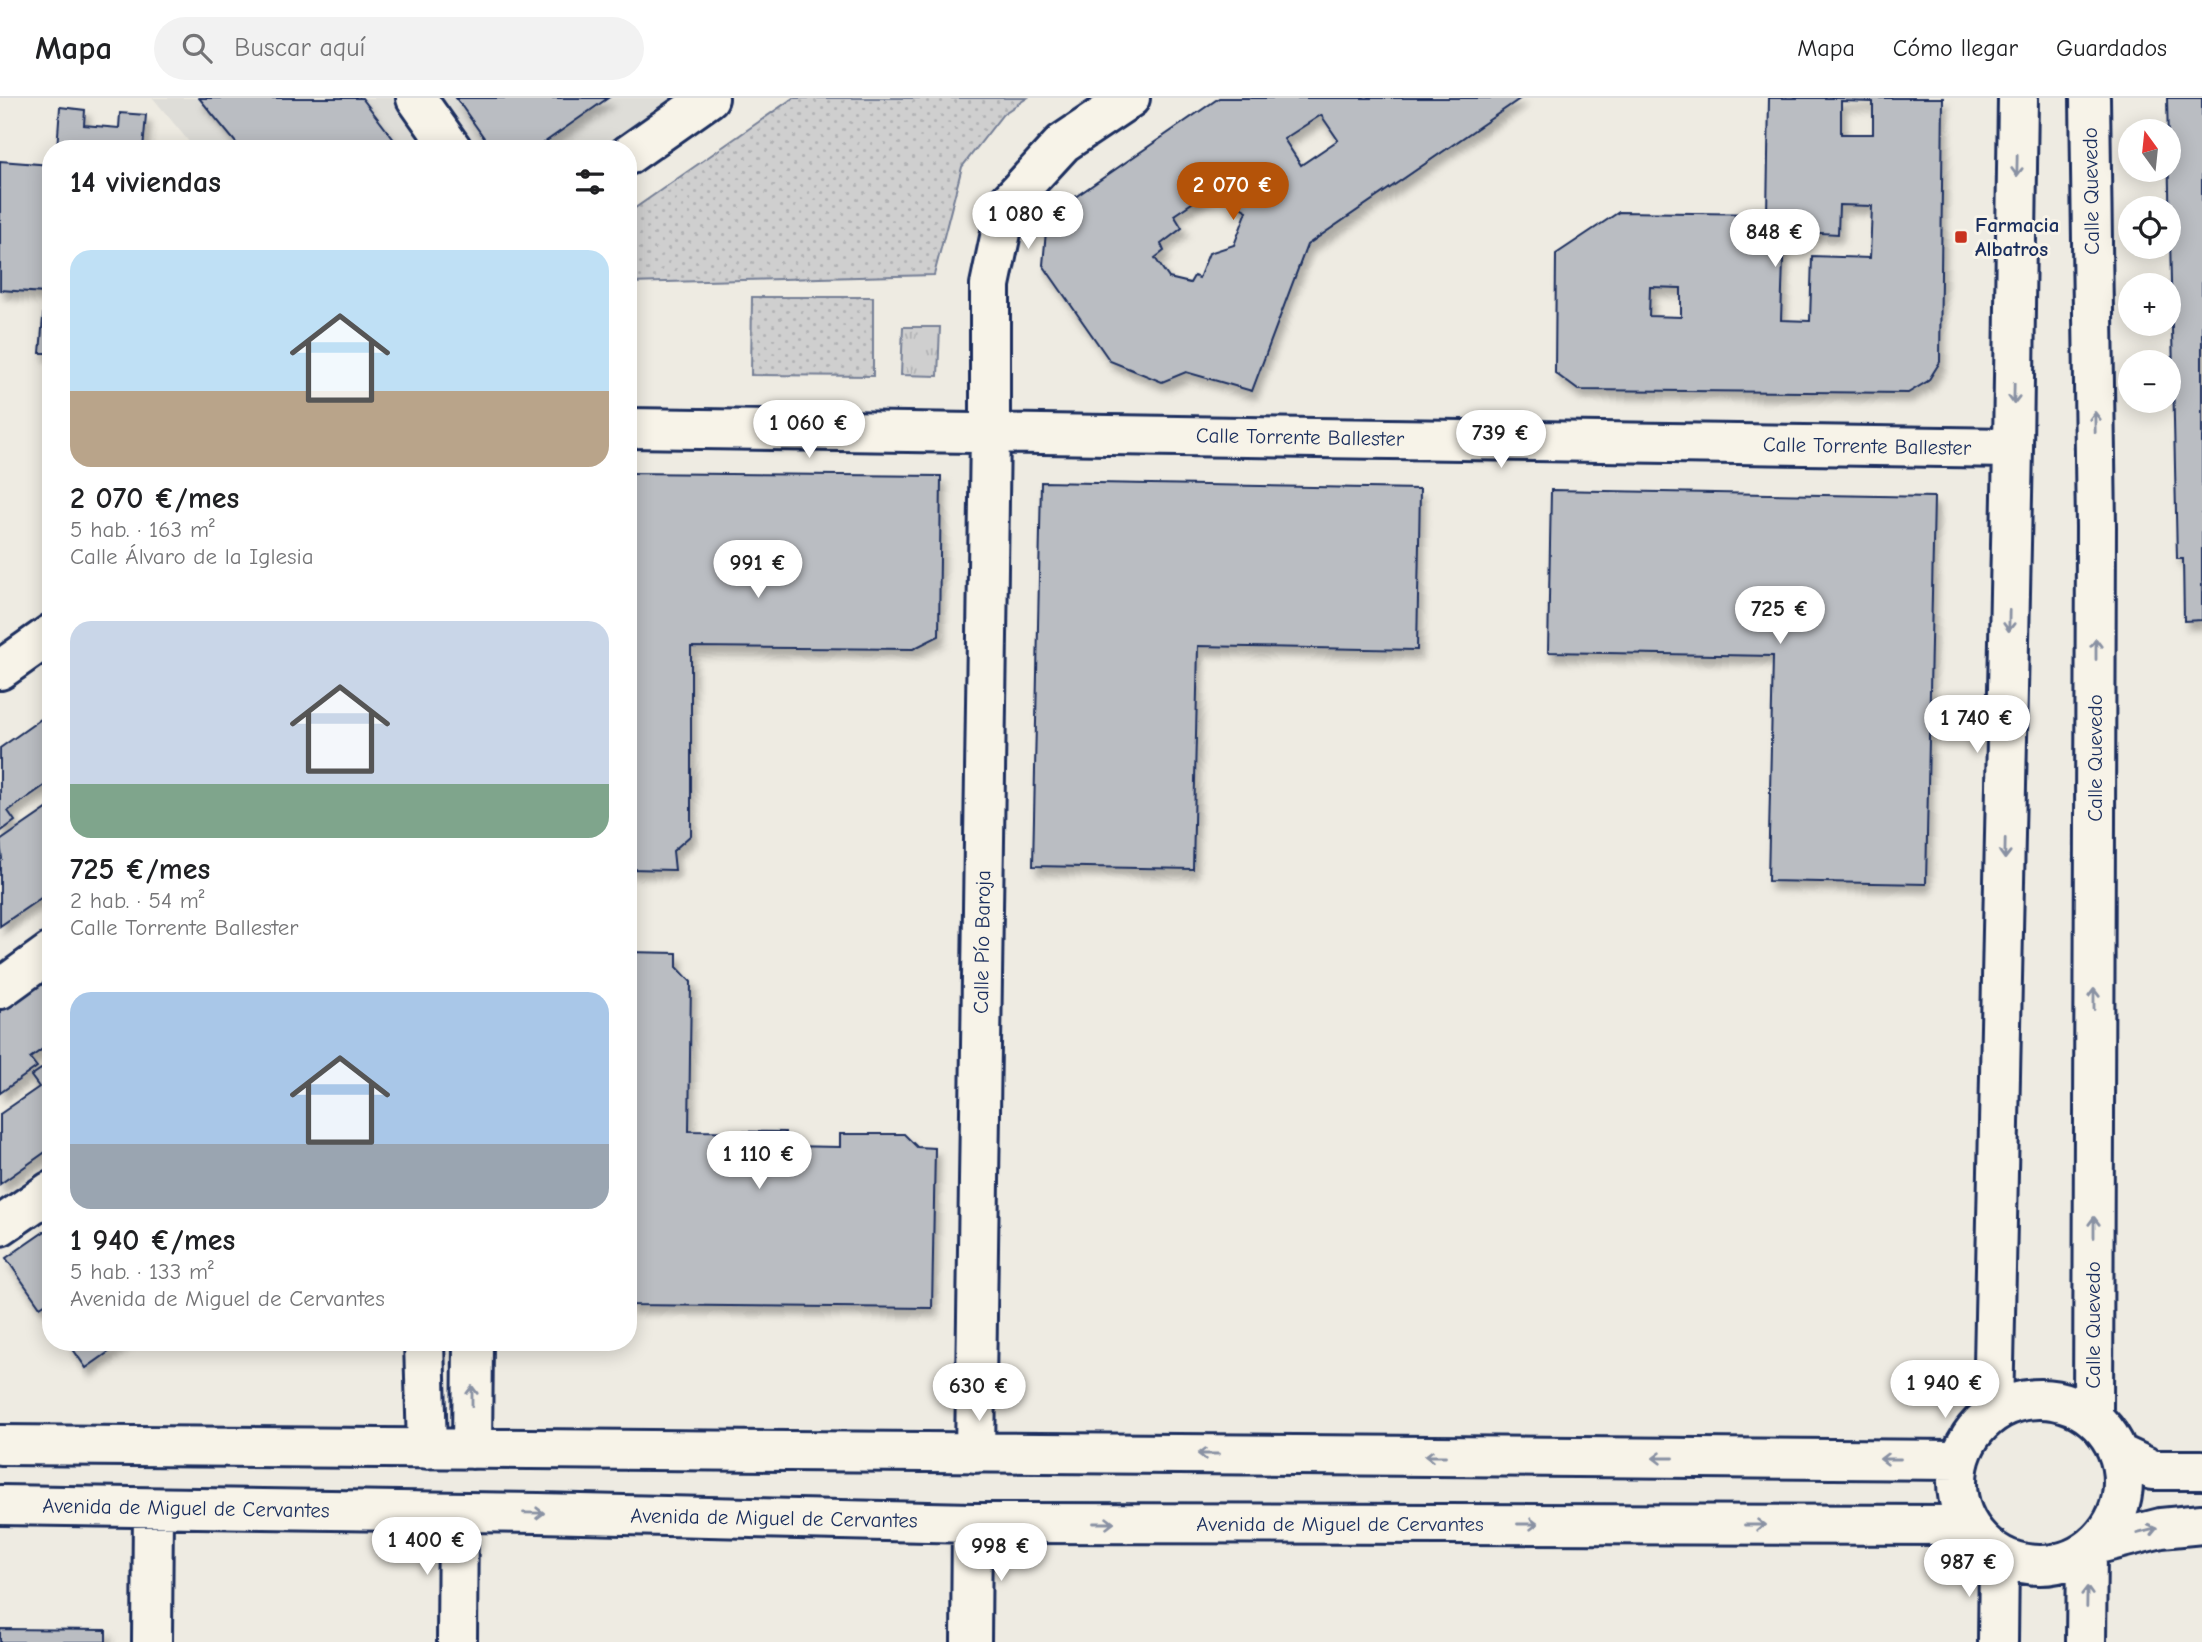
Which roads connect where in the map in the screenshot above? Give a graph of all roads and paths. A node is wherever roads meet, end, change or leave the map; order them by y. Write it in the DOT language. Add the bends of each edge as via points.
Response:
graph roads {
  1 [pos="416,98"];
  2 [pos="709,98"];
  3 [pos="1130,98"];
  4 [pos="2018,98"];
  5 [pos="2090,98"];
  6 [pos="446,140"];
  7 [pos="637,149"];
  8 [pos="637,428"];
  9 [pos="990,432"];
  10 [pos="2013,448"];
  11 [pos="42,640"];
  12 [pos="0,670"];
  13 [pos="42,959"];
  14 [pos="0,989"];
  15 [pos="42,1197"];
  16 [pos="0,1226"];
  17 [pos="424,1351"];
  18 [pos="472,1351"];
  19 [pos="1993,1413"];
  20 [pos="2093,1417"];
  21 [pos="0,1445"];
  22 [pos="427,1449"];
  23 [pos="472,1449"];
  24 [pos="975,1453"];
  25 [pos="2119,1454"];
  26 [pos="1958,1460"];
  27 [pos="2202,1470"];
  28 [pos="0,1505"];
  29 [pos="153,1508"];
  30 [pos="458,1512"];
  31 [pos="972,1523"];
  32 [pos="2202,1524"];
  33 [pos="1967,1525"];
  34 [pos="2091,1548"];
  35 [pos="1999,1556"];
  36 [pos="152,1642"];
  37 [pos="457,1642"];
  38 [pos="971,1642"];
  39 [pos="1998,1642"];
  40 [pos="2086,1642"];
  1 -- 6 [label="street"];
  2 -- 7 [label="street"];
  3 -- 9 [label="street, Calle Pío Baroja" via="1063,143 1007,204 990,285"];
  4 -- 10 [label="street, one-way"];
  20 -- 5 [label="street, Calle Quevedo, one-way" via="2096,527"];
  8 -- 9 [label="street, Calle Torrente Ballester"];
  9 -- 10 [label="street, Calle Torrente Ballester"];
  9 -- 24 [label="street, Calle Pío Baroja"];
  10 -- 19 [label="street, one-way"];
  11 -- 12 [label="street"];
  13 -- 14 [label="street"];
  15 -- 16 [label="street"];
  17 -- 22 [label="street"];
  23 -- 18 [label="street, one-way"];
  19 -- 20 [label="street" via="2017,1401 2043,1398 2070,1404"];
  19 -- 26 [label="street" via="1971,1433"];
  20 -- 25 [label="street"];
  21 -- 22 [label="street"];
  22 -- 23 [label="street"];
  23 -- 24 [label="street"];
  26 -- 24 [label="street, one-way"];
  25 -- 27 [label="street" via="2153,1470"];
  25 -- 34 [label="street" via="2124,1476 2122,1499 2110,1528"];
  26 -- 33 [label="street" via="1956,1494"];
  28 -- 29 [label="street, Avenida de Miguel de Cervantes"];
  29 -- 30 [label="street, Avenida de Miguel de Cervantes"];
  29 -- 36 [label="street"];
  30 -- 31 [label="street, Avenida de Miguel de Cervantes, one-way"];
  30 -- 37 [label="street"];
  31 -- 33 [label="street, Avenida de Miguel de Cervantes, one-way"];
  31 -- 38 [label="street"];
  34 -- 32 [label="street, one-way" via="2161,1528"];
  33 -- 35 [label="street"];
  34 -- 35 [label="street" via="2059,1563 2028,1565"];
  40 -- 34 [label="street, one-way"];
  35 -- 39 [label="street"];
}
